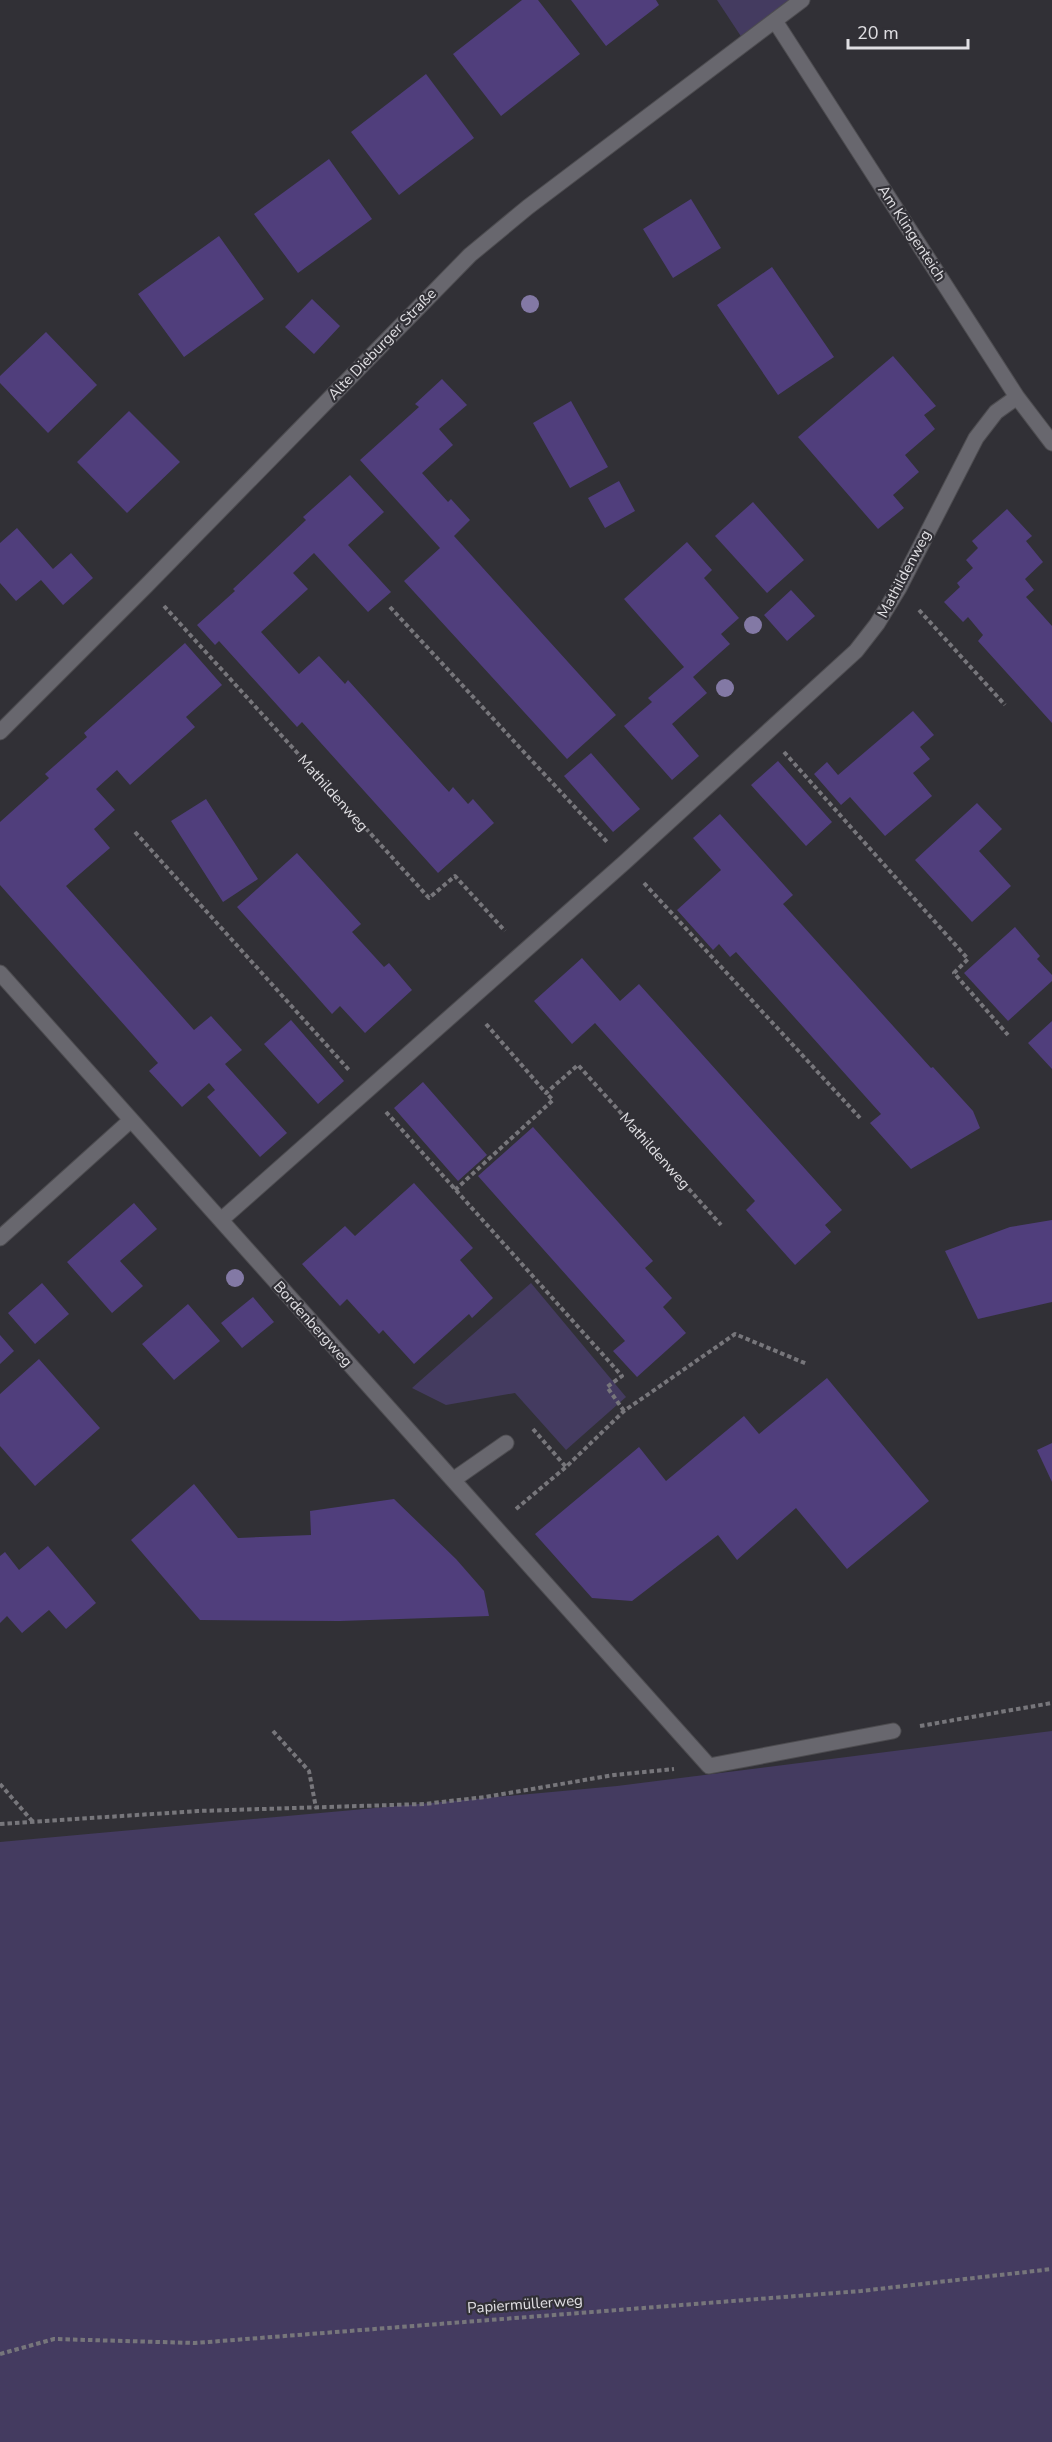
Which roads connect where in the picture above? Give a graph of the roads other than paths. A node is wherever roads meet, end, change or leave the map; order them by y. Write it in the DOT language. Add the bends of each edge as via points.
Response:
graph roads {
  1 [pos="802,0"];
  2 [pos="775,21"];
  3 [pos="1017,397"];
  4 [pos="1052,443"];
  5 [pos="0,732"];
  6 [pos="0,973"];
  7 [pos="131,1120"];
  8 [pos="221,1220"];
  9 [pos="0,1239"];
  10 [pos="506,1443"];
  11 [pos="453,1480"];
  12 [pos="893,1731"];
  1 -- 2 [label="street, Alte Dieburger Straße"];
  2 -- 3 [label="street, Am Klingenteich"];
  2 -- 5 [label="street, Alte Dieburger Straße" via="470,255"];
  3 -- 4 [label="street, Am Klingenteich"];
  3 -- 8 [label="street, Mathildenweg" via="996,412 976,438 899,588 856,651"];
  6 -- 7 [label="street, Bordenbergweg"];
  7 -- 8 [label="street, Bordenbergweg"];
  7 -- 9 [label="street"];
  8 -- 11 [label="street, Bordenbergweg"];
  10 -- 11 [label="street"];
  11 -- 12 [label="street, Bordenbergweg" via="709,1766"];
}
